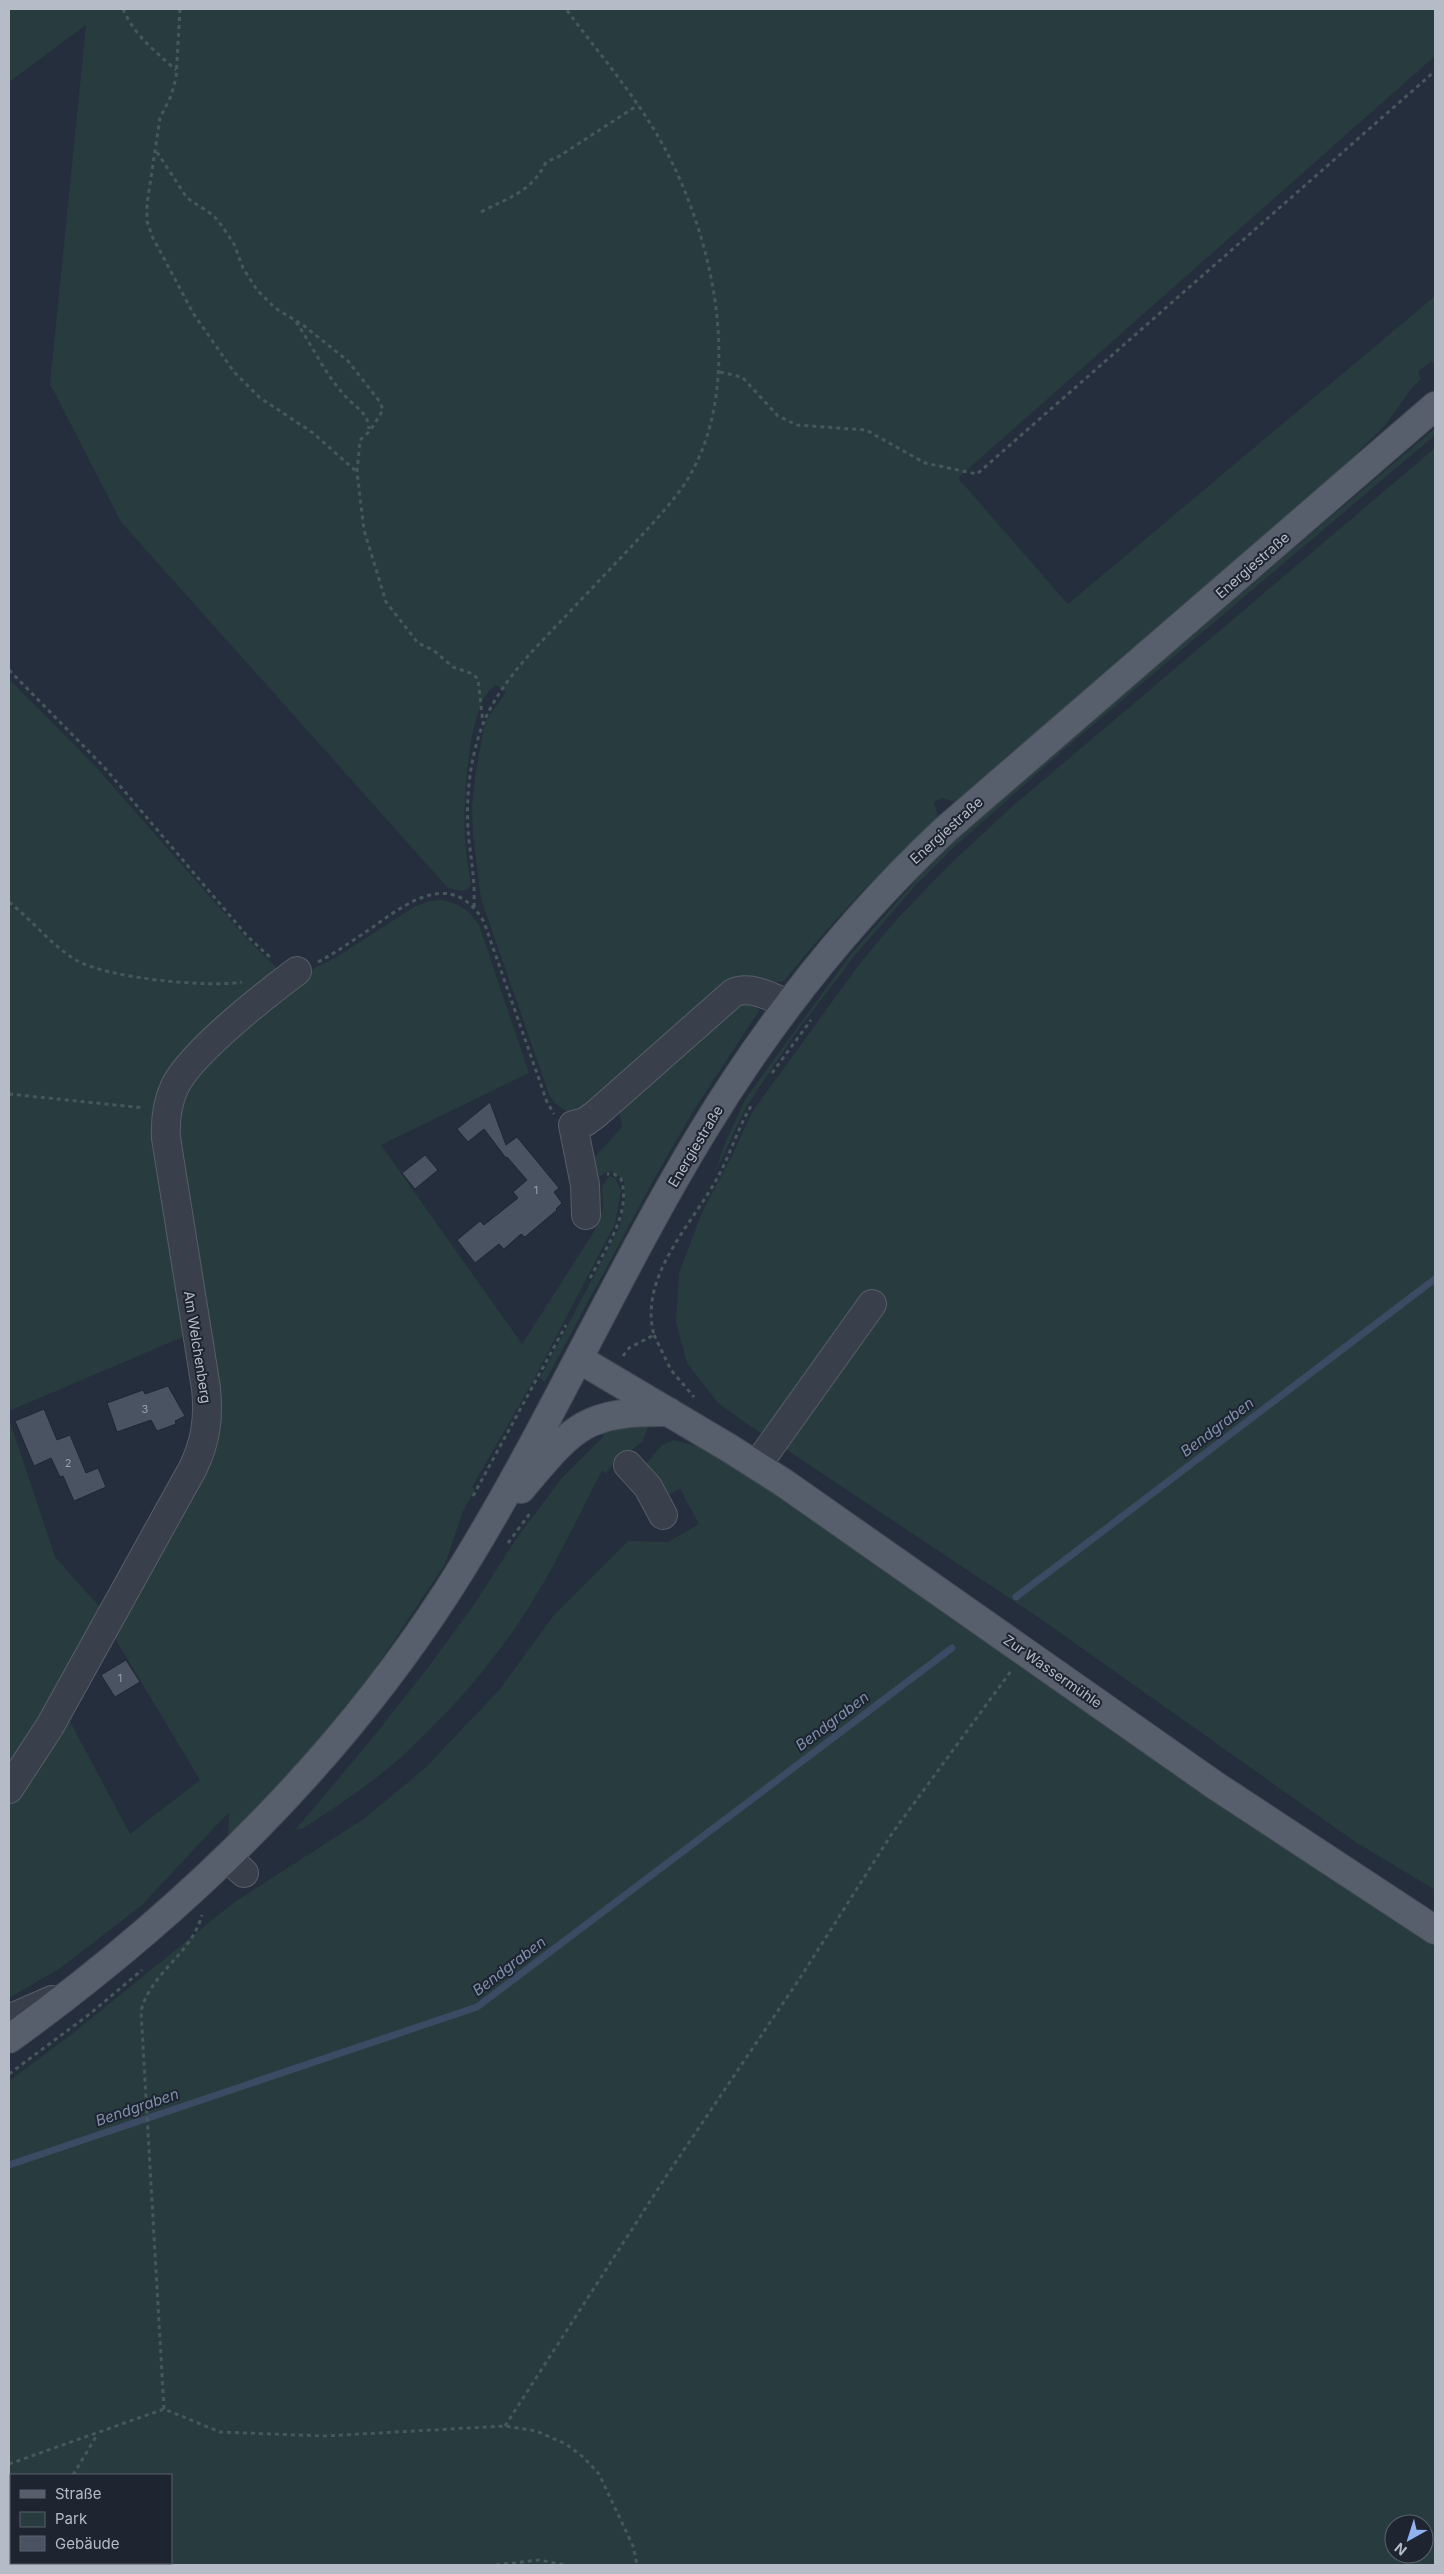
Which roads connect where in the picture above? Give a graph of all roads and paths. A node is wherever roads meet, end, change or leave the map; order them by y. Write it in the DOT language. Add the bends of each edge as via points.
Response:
graph roads {
  1 [pos="123,9"];
  2 [pos="180,9"];
  3 [pos="566,9"];
  4 [pos="176,70"];
  5 [pos="1435,70"];
  6 [pos="638,106"];
  7 [pos="157,152"];
  8 [pos="481,212"];
  9 [pos="294,320"];
  10 [pos="720,372"];
  11 [pos="1435,406"];
  12 [pos="370,431"];
  13 [pos="357,472"];
  14 [pos="9,670"];
  15 [pos="484,723"];
  16 [pos="9,902"];
  17 [pos="474,907"];
  18 [pos="297,971"];
  19 [pos="249,980"];
  20 [pos="787,1004"];
  21 [pos="814,1015"];
  22 [pos="770,1076"];
  23 [pos="9,1094"];
  24 [pos="752,1103"];
  25 [pos="167,1110"];
  26 [pos="573,1125"];
  27 [pos="585,1185"];
  28 [pos="586,1214"];
  29 [pos="589,1280"];
  30 [pos="872,1304"];
  31 [pos="567,1322"];
  32 [pos="579,1359"];
  33 [pos="610,1377"];
  34 [pos="670,1412"];
  35 [pos="628,1465"];
  36 [pos="757,1465"];
  37 [pos="473,1496"];
  38 [pos="532,1510"];
  39 [pos="663,1515"];
  40 [pos="505,1548"];
  41 [pos="474,1549"];
  42 [pos="1026,1651"];
  43 [pos="9,1789"];
  44 [pos="191,1924"];
  45 [pos="1435,1930"];
  46 [pos="146,1966"];
  47 [pos="80,1987"];
  48 [pos="9,2019"];
  49 [pos="9,2039"];
  50 [pos="9,2074"];
  51 [pos="164,2409"];
  52 [pos="505,2426"];
  53 [pos="97,2434"];
  54 [pos="9,2464"];
  55 [pos="74,2474"];
  56 [pos="496,2565"];
  57 [pos="565,2565"];
  58 [pos="637,2565"];
  1 -- 4 [label="path" via="130,24"];
  2 -- 4 [label="path"];
  3 -- 6 [label="path"];
  4 -- 7 [label="path" via="171,96 160,118"];
  5 -- 10 [label="path" via="977,474 924,463 866,430 797,425 778,416 742,377"];
  6 -- 8 [label="path" via="546,162 541,175 520,192"];
  6 -- 10 [label="path" via="664,148 694,212 705,248"];
  7 -- 9 [label="path" via="187,198 222,226 257,290 275,308"];
  7 -- 13 [label="path" via="147,204 148,227 206,334 225,362 259,397 313,433"];
  9 -- 12 [label="path" via="321,363 350,401 361,409"];
  9 -- 12 [label="path" via="348,361 380,402 383,410"];
  10 -- 15 [label="path" via="705,439 685,483 645,532 525,658 497,697"];
  11 -- 20 [label="main road, Energiestraße" via="946,829 860,916"];
  12 -- 13 [label="path" via="360,440"];
  13 -- 15 [label="path" via="365,535 386,602 420,645 478,679"];
  14 -- 18 [label="path" via="104,767 248,937 272,959"];
  15 -- 17 [label="path" via="468,797"];
  16 -- 19 [label="path" via="69,955 88,965 184,984"];
  17 -- 18 [label="path" via="455,895 421,897 404,905 325,959"];
  17 -- 26 [label="path" via="484,922 549,1107 561,1121"];
  18 -- 25 [label="street, Am Welchenberg" via="253,1006 189,1067 174,1086"];
  20 -- 26 [label="street" via="753,992 741,990 733,993 596,1114 586,1122"];
  20 -- 32 [label="main road, Energiestraße" via="704,1128"];
  21 -- 22 [label="path"];
  23 -- 25 [label="path"];
  24 -- 33 [label="path" via="719,1174 656,1282 650,1306 654,1336 628,1348"];
  25 -- 43 [label="street, Am Welchenberg" via="168,1160 206,1388 208,1411 204,1442 193,1468 58,1713"];
  26 -- 27 [label="street"];
  27 -- 28 [label="street"];
  27 -- 29 [label="path" via="614,1174 621,1180 623,1191 617,1225"];
  30 -- 36 [label="street"];
  31 -- 37 [label="path"];
  32 -- 33 [label="main road, Zur Wassermühle"];
  32 -- 41 [label="main road, Energiestraße"];
  33 -- 34 [label="main road, Zur Wassermühle"];
  34 -- 36 [label="main road, Zur Wassermühle"];
  34 -- 41 [label="main road" via="620,1413 602,1416 582,1426 543,1464"];
  35 -- 39 [label="street" via="648,1488"];
  36 -- 42 [label="main road, Zur Wassermühle"];
  38 -- 40 [label="path"];
  41 -- 47 [label="main road" via="422,1629 376,1691 236,1866"];
  42 -- 45 [label="main road, Zur Wassermühle" via="1216,1786"];
  42 -- 52 [label="path" via="893,1832"];
  44 -- 51 [label="path" via="203,1912 189,1946 156,1981 144,2000 141,2020"];
  46 -- 50 [label="path"];
  47 -- 48 [label="street"];
  47 -- 49 [label="main road"];
  51 -- 52 [label="path" via="220,2432 324,2436"];
  51 -- 53 [label="path"];
  52 -- 58 [label="path" via="536,2431 566,2444 583,2457 599,2474 633,2546"];
  53 -- 54 [label="path"];
  53 -- 55 [label="path"];
  56 -- 57 [label="path" via="539,2560"];
}
